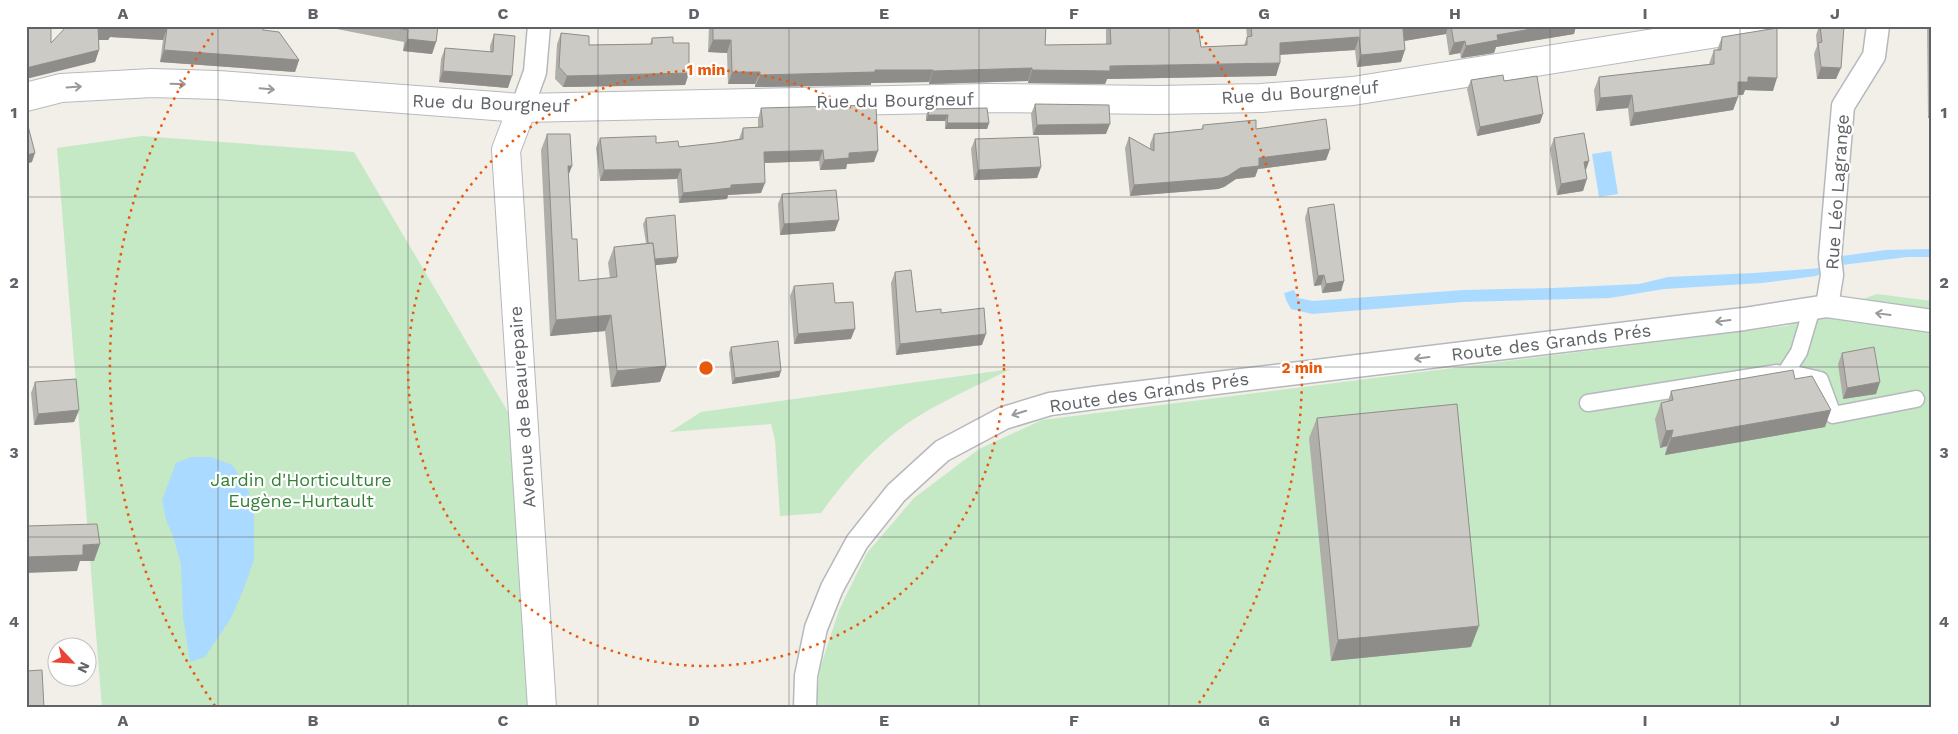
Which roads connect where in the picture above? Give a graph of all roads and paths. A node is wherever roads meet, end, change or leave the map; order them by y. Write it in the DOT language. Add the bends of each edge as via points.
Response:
graph roads {
  1 [pos="539,26"];
  2 [pos="1761,26"];
  3 [pos="1878,26"];
  4 [pos="26,97"];
  5 [pos="522,108"];
  6 [pos="1819,307"];
  7 [pos="1932,320"];
  8 [pos="1786,372"];
  9 [pos="1916,400"];
  10 [pos="1588,404"];
  11 [pos="542,708"];
  12 [pos="805,708"];
  1 -- 5 [label="street" via="535,72"];
  2 -- 5 [label="main road, Rue du Bourgneuf" via="1352,91 1261,98 987,98"];
  3 -- 6 [label="street, Rue Léo Lagrange" via="1874,56 1843,106 1831,266"];
  4 -- 5 [label="main road, Rue du Bourgneuf, one-way" via="61,88 152,83"];
  5 -- 11 [label="main road, Avenue de Beaurepaire" via="506,150"];
  7 -- 6 [label="street, Route des Grands Prés, one-way"];
  6 -- 8 [label="street" via="1799,352"];
  6 -- 12 [label="street, Route des Grands Prés, one-way" via="1744,319 1101,397 1050,404 1004,418 942,451 896,493 857,542 832,588 816,628 806,676"];
  8 -- 9 [label="street" via="1820,380 1833,415"];
  8 -- 10 [label="street"];
}
